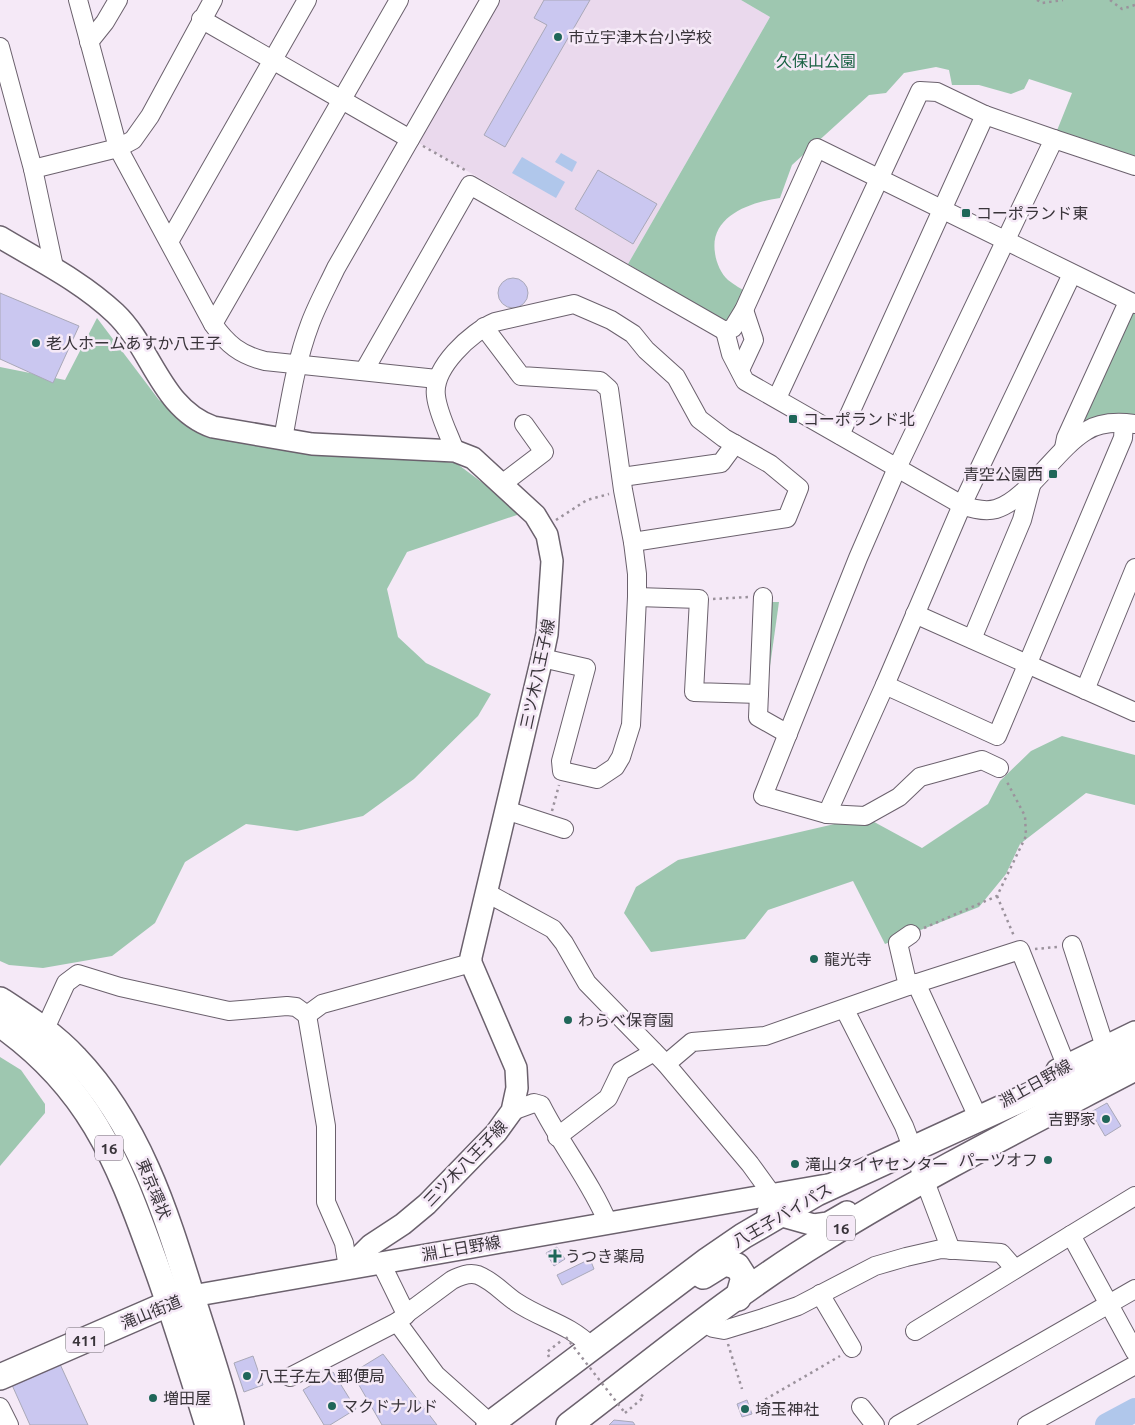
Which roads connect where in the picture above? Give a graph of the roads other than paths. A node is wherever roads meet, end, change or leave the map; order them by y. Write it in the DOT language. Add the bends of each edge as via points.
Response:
graph roads {
  1 [pos="78,0"];
  2 [pos="118,0"];
  3 [pos="213,0"];
  4 [pos="307,0"];
  5 [pos="399,0"];
  6 [pos="490,0"];
  7 [pos="201,19"];
  8 [pos="89,42"];
  9 [pos="0,47"];
  10 [pos="273,60"];
  11 [pos="3,66"];
  12 [pos="342,99"];
  13 [pos="985,115"];
  14 [pos="410,139"];
  15 [pos="1054,139"];
  16 [pos="118,148"];
  17 [pos="1135,166"];
  18 [pos="33,169"];
  19 [pos="879,178"];
  20 [pos="942,210"];
  21 [pos="0,237"];
  22 [pos="170,240"];
  23 [pos="1006,241"];
  24 [pos="54,268"];
  25 [pos="1072,274"];
  26 [pos="1131,303"];
  27 [pos="744,310"];
  28 [pos="213,324"];
  29 [pos="484,327"];
  30 [pos="725,331"];
  31 [pos="298,363"];
  32 [pos="740,370"];
  33 [pos="364,372"];
  34 [pos="437,379"];
  35 [pos="777,398"];
  36 [pos="1130,423"];
  37 [pos="524,424"];
  38 [pos="840,435"];
  39 [pos="282,440"];
  40 [pos="735,444"];
  41 [pos="1064,449"];
  42 [pos="455,451"];
  43 [pos="897,468"];
  44 [pos="1032,482"];
  45 [pos="622,483"];
  46 [pos="502,484"];
  47 [pos="962,505"];
  48 [pos="633,542"];
  49 [pos="1135,568"];
  50 [pos="637,597"];
  51 [pos="763,597"];
  52 [pos="915,614"];
  53 [pos="972,639"];
  54 [pos="542,658"];
  55 [pos="1028,664"];
  56 [pos="885,685"];
  57 [pos="1085,690"];
  58 [pos="759,694"];
  59 [pos="1135,712"];
  60 [pos="788,734"];
  61 [pos="999,768"];
  62 [pos="506,810"];
  63 [pos="827,814"];
  64 [pos="556,826"];
  65 [pos="487,893"];
  66 [pos="911,934"];
  67 [pos="1072,946"];
  68 [pos="471,963"];
  69 [pos="912,985"];
  70 [pos="0,1000"];
  71 [pos="845,1010"];
  72 [pos="306,1015"];
  73 [pos="0,1024"];
  74 [pos="44,1031"];
  75 [pos="1135,1032"];
  76 [pos="1104,1047"];
  77 [pos="660,1058"];
  78 [pos="1134,1064"];
  79 [pos="1066,1065"];
  80 [pos="512,1111"];
  81 [pos="977,1115"];
  82 [pos="557,1137"];
  83 [pos="938,1138"];
  84 [pos="913,1150"];
  85 [pos="923,1180"];
  86 [pos="1135,1196"];
  87 [pos="732,1202"];
  88 [pos="774,1204"];
  89 [pos="608,1223"];
  90 [pos="1071,1235"];
  91 [pos="743,1236"];
  92 [pos="951,1250"];
  93 [pos="381,1263"];
  94 [pos="348,1268"];
  95 [pos="1015,1268"];
  96 [pos="1135,1289"];
  97 [pos="820,1294"];
  98 [pos="738,1298"];
  99 [pos="181,1299"];
  100 [pos="1109,1304"];
  101 [pos="632,1317"];
  102 [pos="402,1318"];
  103 [pos="714,1326"];
  104 [pos="915,1331"];
  105 [pos="592,1347"];
  106 [pos="852,1348"];
  107 [pos="1135,1352"];
  108 [pos="1135,1365"];
  109 [pos="0,1377"];
  110 [pos="290,1377"];
  111 [pos="0,1407"];
  112 [pos="861,1407"];
  113 [pos="490,1424"];
  114 [pos="9,1425"];
  115 [pos="208,1425"];
  116 [pos="232,1425"];
  117 [pos="569,1425"];
  118 [pos="875,1425"];
  119 [pos="898,1425"];
  120 [pos="1027,1425"];
  1 -- 8 [label="street"];
  2 -- 8 [label="street"];
  3 -- 7 [label="street"];
  4 -- 10 [label="street"];
  5 -- 12 [label="street"];
  6 -- 14 [label="street"];
  7 -- 10 [label="street"];
  7 -- 16 [label="street" via="141,132"];
  8 -- 16 [label="street"];
  9 -- 11 [label="street"];
  10 -- 12 [label="street"];
  10 -- 22 [label="street"];
  11 -- 18 [label="street"];
  12 -- 14 [label="street"];
  12 -- 28 [label="street"];
  13 -- 15 [label="street"];
  13 -- 19 [label="street" via="937,92 920,91"];
  13 -- 20 [label="street"];
  14 -- 31 [label="street" via="336,268 310,324"];
  15 -- 17 [label="street"];
  15 -- 23 [label="street"];
  16 -- 18 [label="street"];
  16 -- 22 [label="street"];
  18 -- 24 [label="street"];
  19 -- 20 [label="street"];
  19 -- 27 [label="street" via="817,148"];
  19 -- 35 [label="street"];
  20 -- 23 [label="street"];
  20 -- 38 [label="street"];
  21 -- 24 [label="main road, 三ツ木八王子線"];
  22 -- 28 [label="street"];
  23 -- 25 [label="street"];
  23 -- 43 [label="street"];
  24 -- 39 [label="main road, 三ツ木八王子線" via="92,293 117,315 144,349 167,391 186,412 213,426"];
  25 -- 26 [label="street"];
  25 -- 47 [label="street"];
  26 -- 41 [label="street" via="1066,438"];
  27 -- 30 [label="street" via="733,328"];
  27 -- 32 [label="street" via="754,340"];
  28 -- 31 [label="street" via="228,344 251,358"];
  29 -- 34 [label="street" via="448,360"];
  29 -- 40 [label="street" via="574,304 611,320 633,334 676,377 699,419"];
  29 -- 45 [label="street" via="521,376 600,381 608,389"];
  30 -- 32 [label="street" via="731,354"];
  30 -- 33 [label="street" via="470,185"];
  31 -- 33 [label="street"];
  31 -- 39 [label="street"];
  32 -- 35 [label="street" via="745,381"];
  33 -- 34 [label="street"];
  34 -- 42 [label="street" via="436,398"];
  35 -- 38 [label="street"];
  36 -- 41 [label="street" via="1106,424 1087,430"];
  36 -- 55 [label="street"];
  37 -- 46 [label="street" via="544,452"];
  38 -- 43 [label="street"];
  39 -- 42 [label="main road, 三ツ木八王子線"];
  40 -- 45 [label="street" via="721,463"];
  40 -- 48 [label="street" via="770,464 799,488 787,518"];
  41 -- 44 [label="street"];
  42 -- 46 [label="main road, 三ツ木八王子線" via="473,458"];
  43 -- 47 [label="street"];
  43 -- 60 [label="street"];
  44 -- 47 [label="street" via="997,509"];
  44 -- 53 [label="street" via="1022,520"];
  45 -- 48 [label="street"];
  46 -- 54 [label="main road, 三ツ木八王子線" via="535,515 550,544 548,627"];
  47 -- 52 [label="street"];
  48 -- 50 [label="street"];
  49 -- 57 [label="street"];
  50 -- 54 [label="street" via="631,725 615,767 597,779 562,771 586,668"];
  50 -- 58 [label="street" via="699,599 694,692"];
  51 -- 58 [label="street"];
  52 -- 53 [label="street"];
  52 -- 56 [label="street"];
  53 -- 55 [label="street"];
  54 -- 62 [label="main road, 三ツ木八王子線"];
  55 -- 56 [label="street" via="996,736"];
  55 -- 57 [label="street"];
  56 -- 63 [label="street"];
  57 -- 59 [label="street"];
  58 -- 60 [label="street" via="758,717"];
  60 -- 63 [label="street" via="763,796"];
  61 -- 63 [label="street" via="982,760 920,777 899,797 865,816"];
  62 -- 64 [label="street"];
  62 -- 65 [label="main road, 三ツ木八王子線"];
  65 -- 68 [label="main road, 三ツ木八王子線"];
  65 -- 77 [label="street" via="553,929 587,983"];
  66 -- 69 [label="street" via="898,943"];
  67 -- 76 [label="street"];
  68 -- 72 [label="street" via="322,1004"];
  68 -- 80 [label="main road, 三ツ木八王子線" via="516,1068 517,1088"];
  69 -- 71 [label="street"];
  69 -- 79 [label="street" via="1020,950"];
  69 -- 81 [label="street"];
  70 -- 74 [label="highway, 東京環状 / 16"];
  71 -- 77 [label="street" via="765,1036 692,1042"];
  71 -- 84 [label="street"];
  72 -- 74 [label="street" via="296,1006 229,1012 78,974 66,983"];
  72 -- 94 [label="street" via="326,1126 326,1202 344,1243"];
  73 -- 99 [label="highway, 東京環状 / 16" via="57,1074 92,1116"];
  74 -- 99 [label="highway, 東京環状 / 16" via="75,1057 96,1082 133,1140 162,1204"];
  75 -- 76 [label="main road, 淵上日野線"];
  76 -- 79 [label="main road, 淵上日野線"];
  77 -- 82 [label="street" via="622,1072 608,1098"];
  77 -- 88 [label="street" via="750,1164"];
  78 -- 83 [label="highway, 八王子バイパス / 16"];
  78 -- 85 [label="highway, 八王子バイパス / 16"];
  79 -- 81 [label="main road, 淵上日野線"];
  80 -- 82 [label="street" via="538,1103"];
  80 -- 94 [label="main road, 三ツ木八王子線" via="496,1133 427,1204 371,1245"];
  81 -- 83 [label="main road, 淵上日野線"];
  82 -- 89 [label="street"];
  83 -- 84 [label="highway, 八王子バイパス / 16"];
  84 -- 85 [label="street"];
  84 -- 88 [label="highway, 八王子バイパス / 16" via="838,1183"];
  85 -- 88 [label="main road, 淵上日野線" via="857,1207 824,1225 808,1224"];
  85 -- 92 [label="street"];
  85 -- 98 [label="highway, 八王子バイパス / 16" via="822,1239"];
  86 -- 90 [label="street"];
  87 -- 88 [label="main road, 淵上日野線"];
  87 -- 89 [label="main road, 淵上日野線"];
  87 -- 91 [label="main road" via="747,1217"];
  88 -- 91 [label="highway, 八王子バイパス / 16"];
  89 -- 93 [label="main road, 淵上日野線"];
  90 -- 95 [label="street"];
  90 -- 100 [label="street"];
  91 -- 101 [label="highway, 八王子バイパス / 16"];
  92 -- 95 [label="street" via="1001,1253"];
  92 -- 97 [label="street" via="941,1249 875,1266"];
  93 -- 94 [label="main road, 淵上日野線"];
  93 -- 102 [label="street"];
  94 -- 99 [label="main road, 淵上日野線"];
  95 -- 104 [label="street"];
  96 -- 100 [label="street"];
  97 -- 103 [label="street" via="798,1306"];
  97 -- 106 [label="street"];
  98 -- 101 [label="highway" via="744,1277 736,1266 724,1263 672,1299"];
  98 -- 103 [label="highway, 八王子バイパス / 16"];
  99 -- 109 [label="highway, 滝山街道 / 411"];
  99 -- 115 [label="highway, 東京環状 / 16"];
  99 -- 116 [label="highway, 東京環状 / 16" via="217,1371"];
  100 -- 107 [label="street"];
  100 -- 119 [label="street"];
  101 -- 105 [label="highway, 八王子バイパス / 16"];
  102 -- 105 [label="street" via="452,1280 476,1274 536,1314 561,1323"];
  102 -- 110 [label="street"];
  102 -- 113 [label="street" via="436,1375"];
  103 -- 117 [label="highway, 八王子バイパス / 16"];
  105 -- 113 [label="highway, 八王子バイパス / 16"];
  108 -- 120 [label="street"];
  111 -- 114 [label="street"];
  112 -- 118 [label="street"];
}
